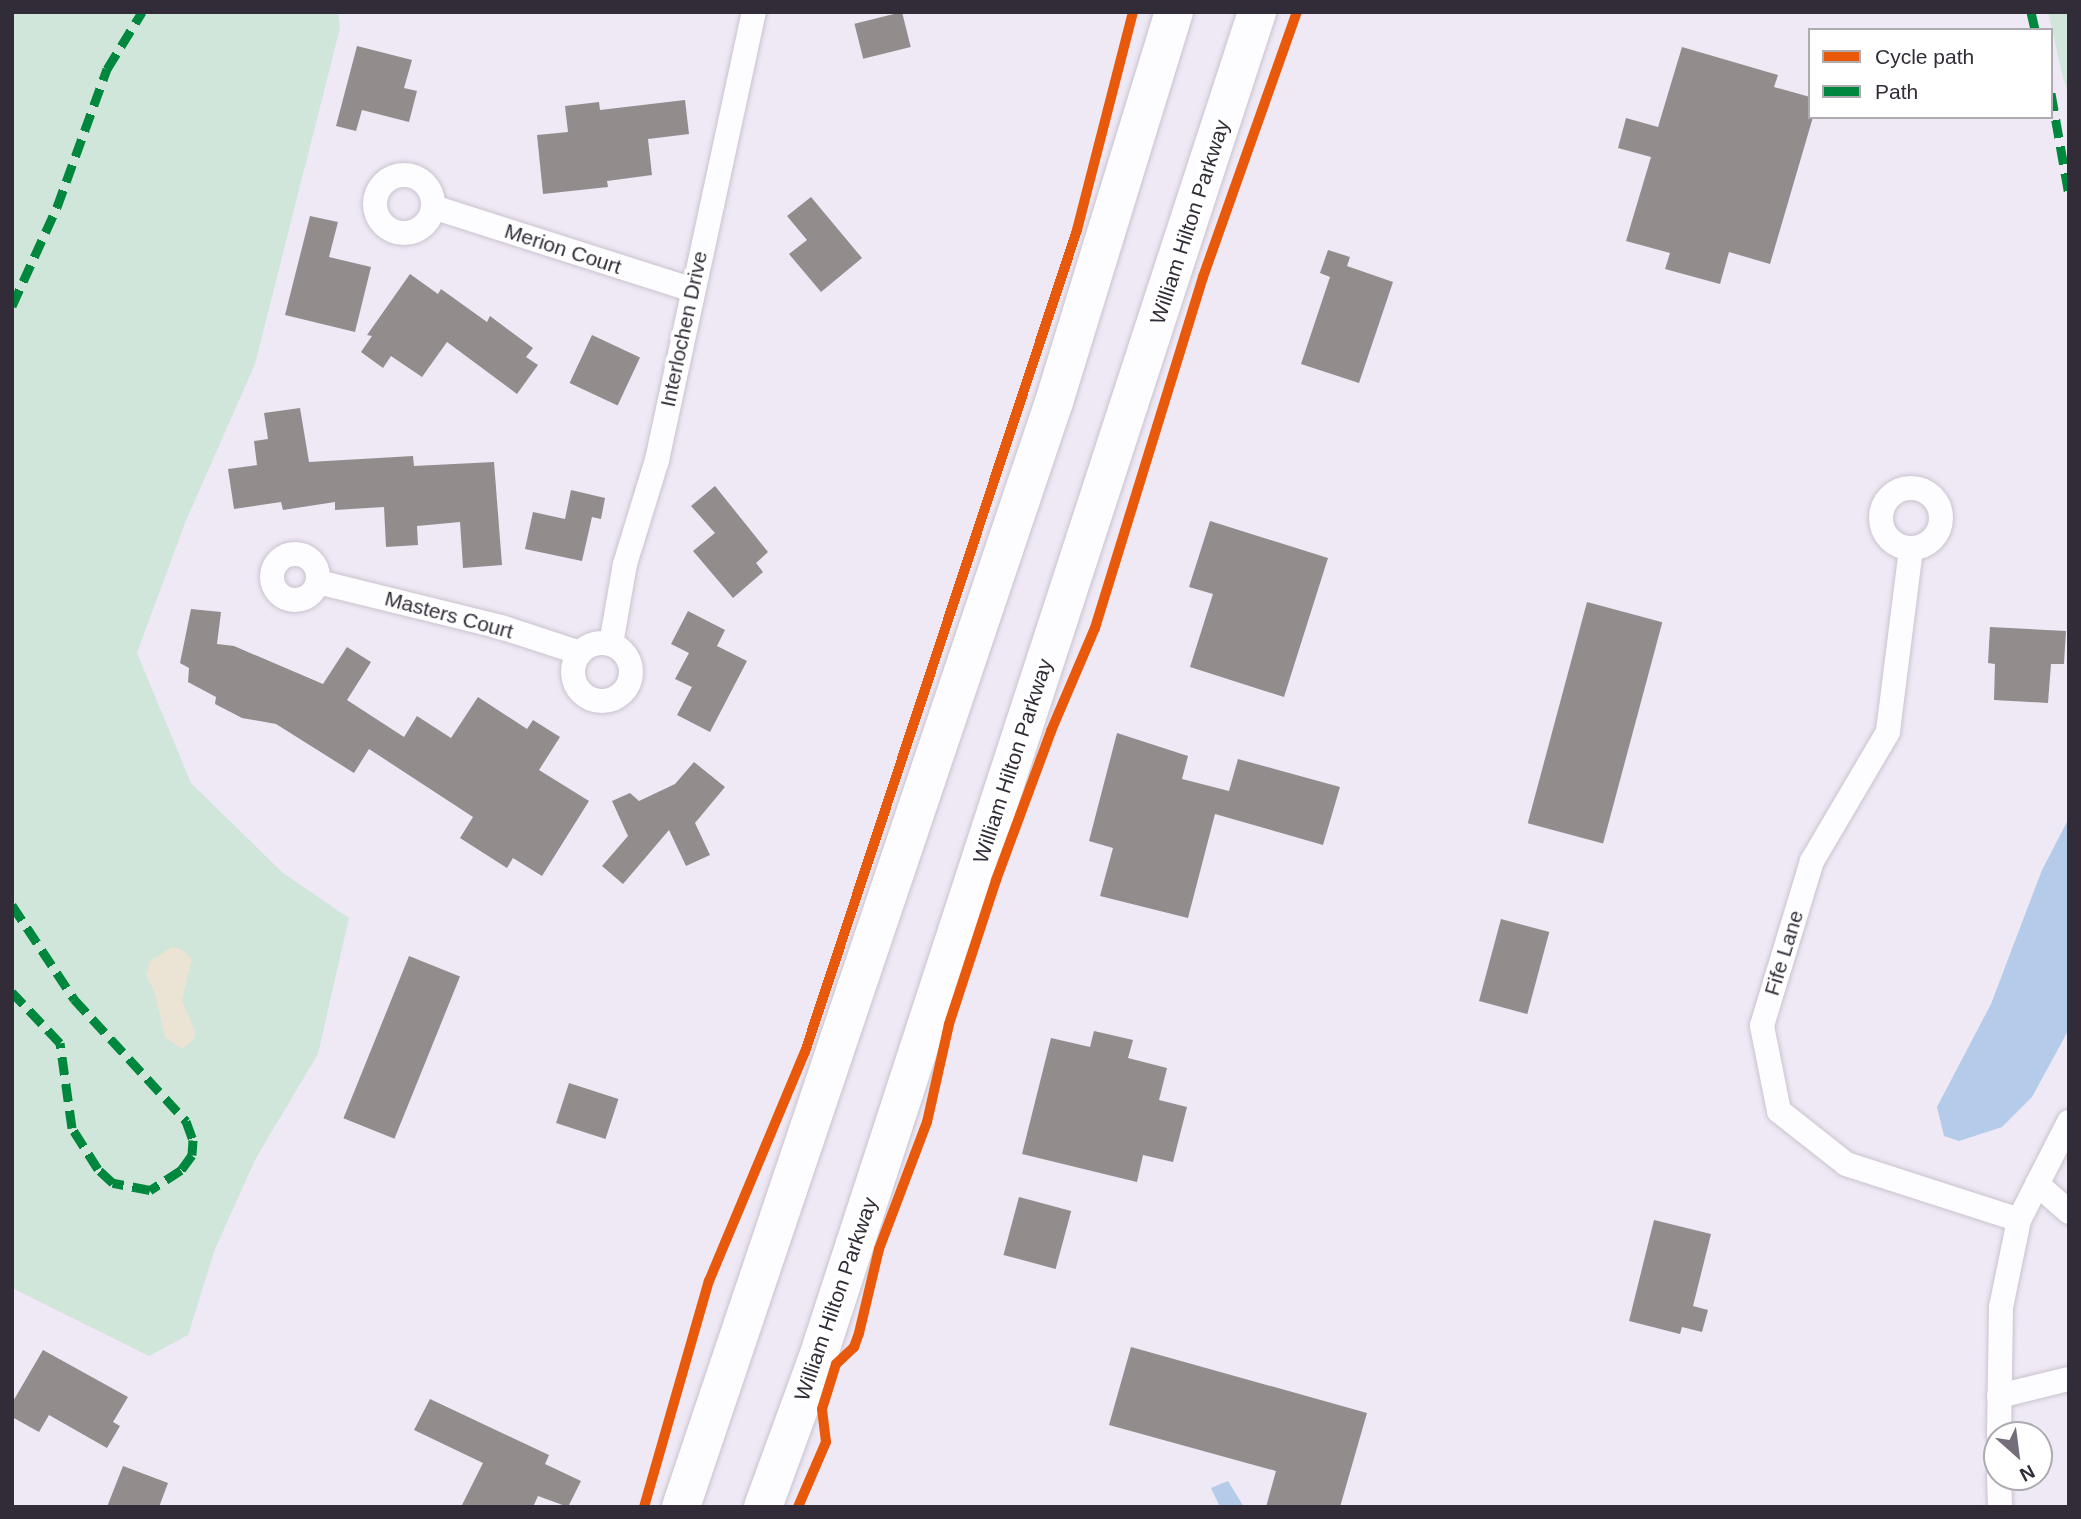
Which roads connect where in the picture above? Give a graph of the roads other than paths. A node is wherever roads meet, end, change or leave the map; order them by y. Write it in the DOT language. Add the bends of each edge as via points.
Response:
graph roads {
  1 [pos="754,12"];
  2 [pos="1174,12"];
  3 [pos="1257,12"];
  4 [pos="433,207"];
  5 [pos="693,290"];
  6 [pos="1911,549"];
  7 [pos="318,582"];
  8 [pos="611,644"];
  9 [pos="579,653"];
  10 [pos="2069,1122"];
  11 [pos="2037,1184"];
  12 [pos="2069,1212"];
  13 [pos="2019,1220"];
  14 [pos="2069,1379"];
  15 [pos="1999,1396"];
  16 [pos="1999,1421"];
  17 [pos="681,1507"];
  18 [pos="763,1507"];
  1 -- 5 [label="street, Interlochen Drive"];
  2 -- 17 [label="highway" via="1054,402"];
  3 -- 18 [label="highway, William Hilton Parkway" via="818,1357"];
  4 -- 5 [label="street, Merion Court"];
  5 -- 8 [label="street, Interlochen Drive" via="657,460 625,564"];
  6 -- 13 [label="street, Fife Lane" via="1888,732 1812,861 1762,1026 1779,1111 1846,1164"];
  7 -- 9 [label="street, Masters Court" via="501,627"];
  8 -- 9 [label="street" via="589,645"];
  8 -- 9 [label="street" via="629,659 630,682 615,699 592,700 575,685 574,662"];
  10 -- 11 [label="street"];
  11 -- 12 [label="street"];
  11 -- 13 [label="street"];
  13 -- 15 [label="street" via="2001,1307"];
  14 -- 15 [label="street"];
  15 -- 16 [label="street"];
}
